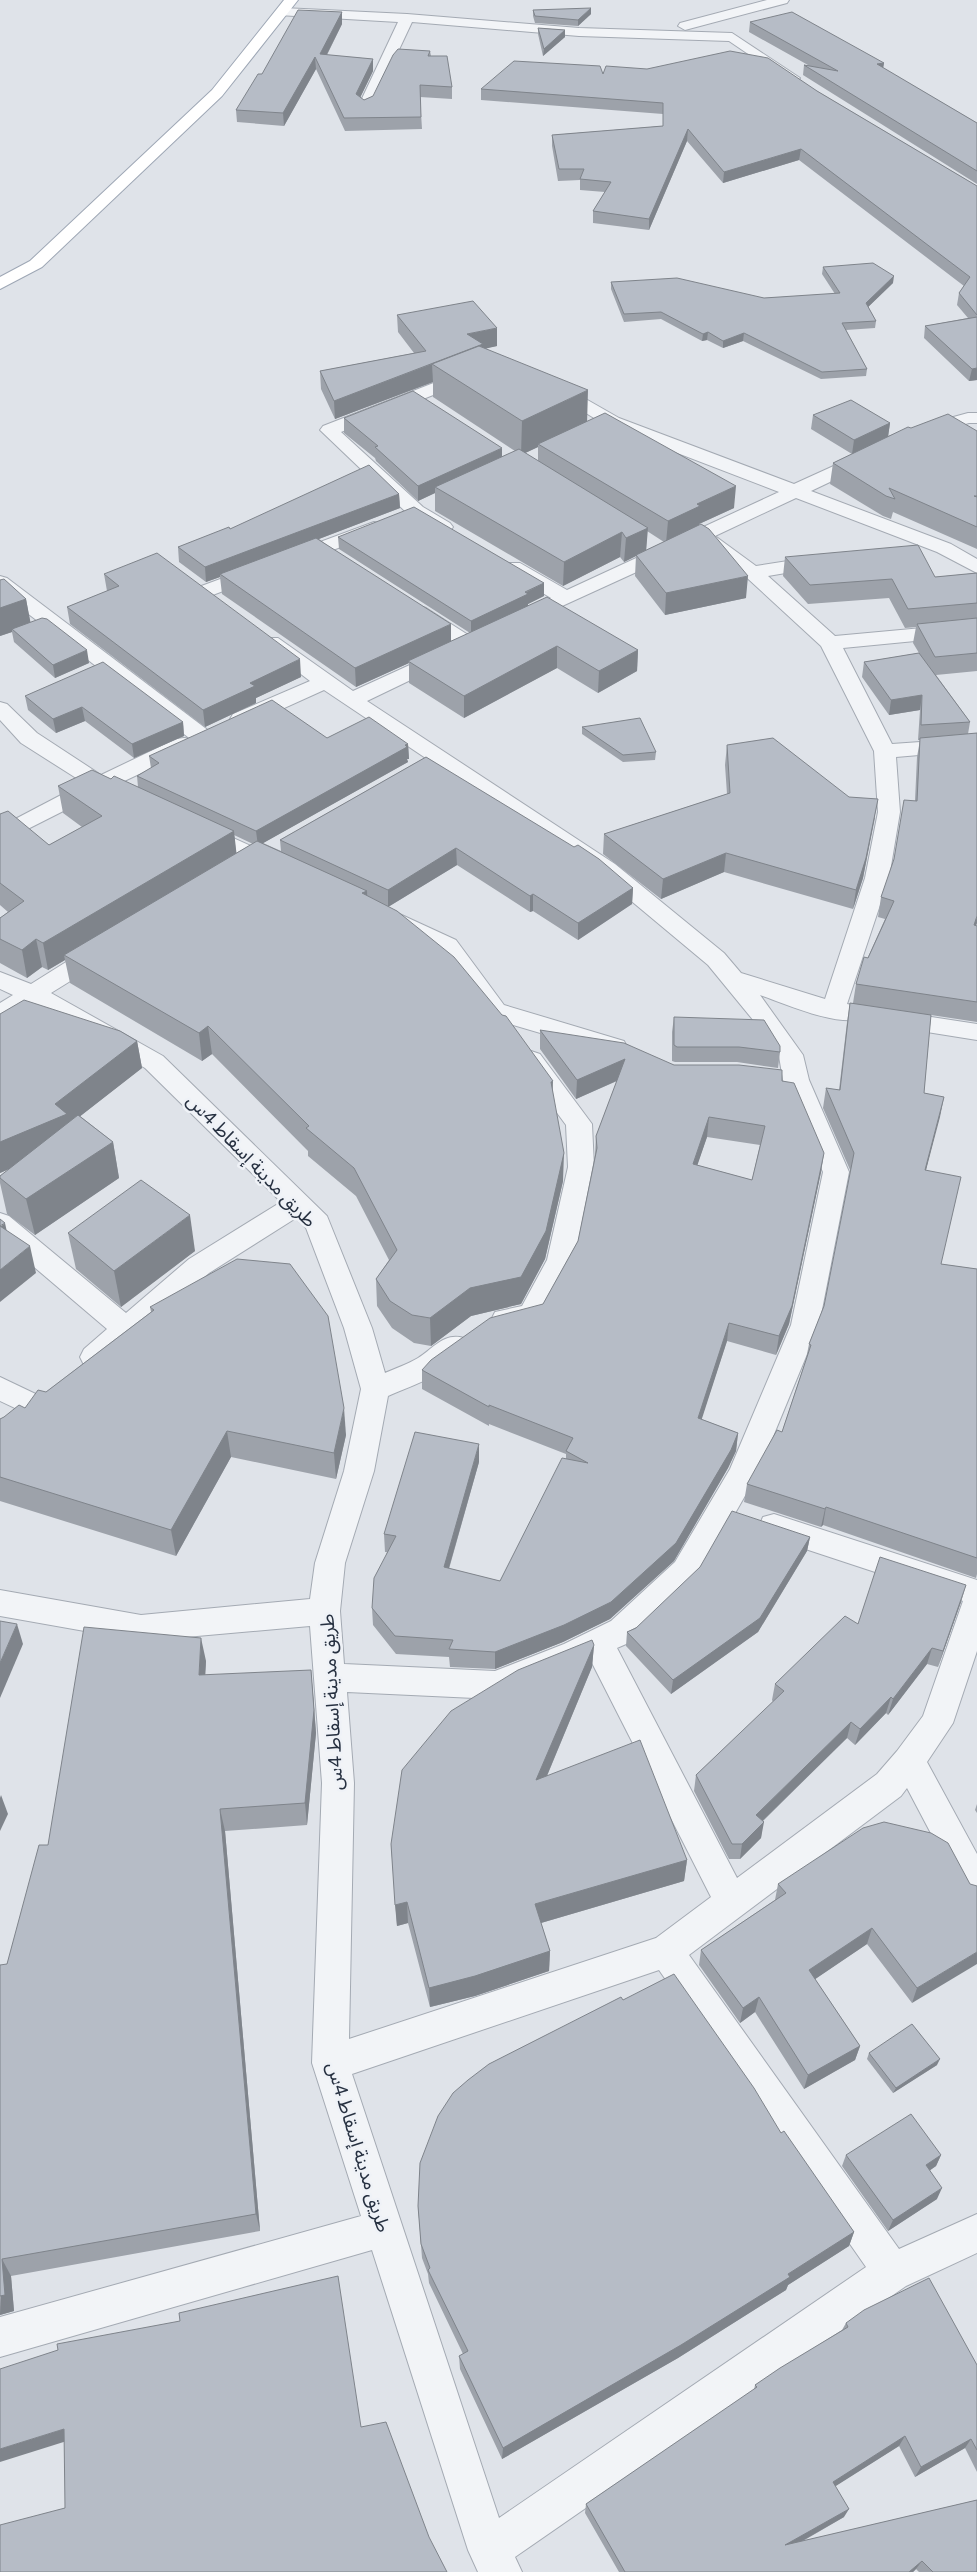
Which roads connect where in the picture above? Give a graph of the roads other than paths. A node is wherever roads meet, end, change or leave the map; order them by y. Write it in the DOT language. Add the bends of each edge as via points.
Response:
graph roads {
  1 [pos="782,0"];
  2 [pos="287,6"];
  3 [pos="407,18"];
  4 [pos="660,33"];
  5 [pos="802,84"];
  6 [pos="365,107"];
  7 [pos="0,284"];
  8 [pos="486,368"];
  9 [pos="541,378"];
  10 [pos="415,395"];
  11 [pos="431,406"];
  12 [pos="977,418"];
  13 [pos="904,440"];
  14 [pos="879,452"];
  15 [pos="794,491"];
  16 [pos="434,504"];
  17 [pos="402,517"];
  18 [pos="458,535"];
  19 [pos="701,535"];
  20 [pos="944,548"];
  21 [pos="908,552"];
  22 [pos="499,559"];
  23 [pos="834,560"];
  24 [pos="977,567"];
  25 [pos="752,572"];
  26 [pos="0,582"];
  27 [pos="566,598"];
  28 [pos="403,601"];
  29 [pos="226,609"];
  30 [pos="530,615"];
  31 [pos="248,626"];
  32 [pos="977,629"];
  33 [pos="830,643"];
  34 [pos="325,682"];
  35 [pos="352,700"];
  36 [pos="6,708"];
  37 [pos="201,736"];
  38 [pos="977,744"];
  39 [pos="885,751"];
  40 [pos="100,784"];
  41 [pos="135,800"];
  42 [pos="179,821"];
  43 [pos="0,836"];
  44 [pos="284,843"];
  45 [pos="258,858"];
  46 [pos="233,873"];
  47 [pos="294,874"];
  48 [pos="376,912"];
  49 [pos="115,943"];
  50 [pos="732,978"];
  51 [pos="0,980"];
  52 [pos="31,993"];
  53 [pos="833,1010"];
  54 [pos="495,1011"];
  55 [pos="0,1014"];
  56 [pos="977,1032"];
  57 [pos="639,1058"];
  58 [pos="299,1203"];
  59 [pos="0,1223"];
  60 [pos="127,1330"];
  61 [pos="77,1371"];
  62 [pos="0,1388"];
  63 [pos="375,1389"];
  64 [pos="34,1406"];
  65 [pos="723,1509"];
  66 [pos="977,1593"];
  67 [pos="0,1603"];
  68 [pos="977,1604"];
  69 [pos="324,1611"];
  70 [pos="598,1643"];
  71 [pos="329,1677"];
  72 [pos="909,1761"];
  73 [pos="977,1886"];
  74 [pos="732,1902"];
  75 [pos="666,1951"];
  76 [pos="330,2063"];
  77 [pos="384,2228"];
  78 [pos="977,2233"];
  79 [pos="892,2272"];
  80 [pos="0,2337"];
  81 [pos="495,2561"];
  1 -- 4 [label="street"];
  2 -- 3 [label="street"];
  2 -- 7 [label="main road" via="217,93 36,264"];
  3 -- 4 [label="street" via="579,32"];
  3 -- 6 [label="street"];
  4 -- 5 [label="street" via="732,37"];
  8 -- 10 [label="street"];
  9 -- 15 [label="street" via="605,426"];
  10 -- 11 [label="street"];
  10 -- 17 [label="street" via="329,430"];
  12 -- 13 [label="street" via="921,432"];
  14 -- 15 [label="street"];
  15 -- 19 [label="street"];
  15 -- 20 [label="street"];
  16 -- 17 [label="street"];
  17 -- 18 [label="street"];
  17 -- 29 [label="street" via="330,553 195,586"];
  19 -- 25 [label="street"];
  19 -- 27 [label="street" via="655,547"];
  20 -- 21 [label="street"];
  20 -- 24 [label="street"];
  22 -- 27 [label="street"];
  23 -- 25 [label="street"];
  25 -- 33 [label="street"];
  26 -- 37 [label="street" via="99,668"];
  27 -- 30 [label="street"];
  28 -- 35 [label="street" via="478,640"];
  31 -- 34 [label="street"];
  32 -- 33 [label="street"];
  33 -- 39 [label="street"];
  34 -- 35 [label="street"];
  34 -- 37 [label="street"];
  35 -- 50 [label="street" via="429,761 607,869 716,959"];
  36 -- 40 [label="street" via="29,738"];
  37 -- 40 [label="street"];
  38 -- 39 [label="street"];
  39 -- 53 [label="street" via="889,812 877,878"];
  40 -- 41 [label="street"];
  40 -- 43 [label="street"];
  42 -- 45 [label="street"];
  44 -- 45 [label="street"];
  45 -- 46 [label="street"];
  45 -- 47 [label="street"];
  48 -- 54 [label="street" via="448,945"];
  49 -- 52 [label="street"];
  50 -- 53 [label="street"];
  50 -- 65 [label="street" via="791,1055 786,1079 836,1172 805,1324 743,1473"];
  51 -- 52 [label="street, طريق مدينة إسقاط 4س"];
  52 -- 55 [label="street"];
  52 -- 58 [label="street, طريق مدينة إسقاط 4س" via="154,1062"];
  53 -- 56 [label="street"];
  54 -- 57 [label="street" via="615,1047"];
  54 -- 63 [label="street" via="579,1124 581,1167 561,1260 531,1314 477,1328 428,1366"];
  58 -- 60 [label="street" via="199,1266"];
  58 -- 63 [label="street, طريق مدينة إسقاط 4س" via="318,1223 358,1328"];
  59 -- 60 [label="street"];
  60 -- 61 [label="street"];
  62 -- 64 [label="street"];
  63 -- 69 [label="street, طريق مدينة إسقاط 4س" via="358,1471 330,1564"];
  65 -- 66 [label="street"];
  65 -- 70 [label="street" via="686,1571 622,1631"];
  67 -- 69 [label="street" via="140,1628"];
  68 -- 72 [label="street" via="937,1723"];
  69 -- 71 [label="street, طريق مدينة إسقاط 4س"];
  70 -- 71 [label="street" via="496,1685"];
  70 -- 74 [label="street"];
  71 -- 76 [label="street, طريق مدينة إسقاط 4س" via="338,1782"];
  72 -- 73 [label="street"];
  72 -- 74 [label="street" via="889,1786"];
  74 -- 75 [label="street"];
  75 -- 76 [label="street"];
  75 -- 79 [label="street"];
  76 -- 77 [label="street, طريق مدينة إسقاط 4س"];
  77 -- 80 [label="street"];
  77 -- 81 [label="street, طريق مدينة إسقاط 4س"];
  78 -- 79 [label="street"];
  79 -- 81 [label="street"];
}
